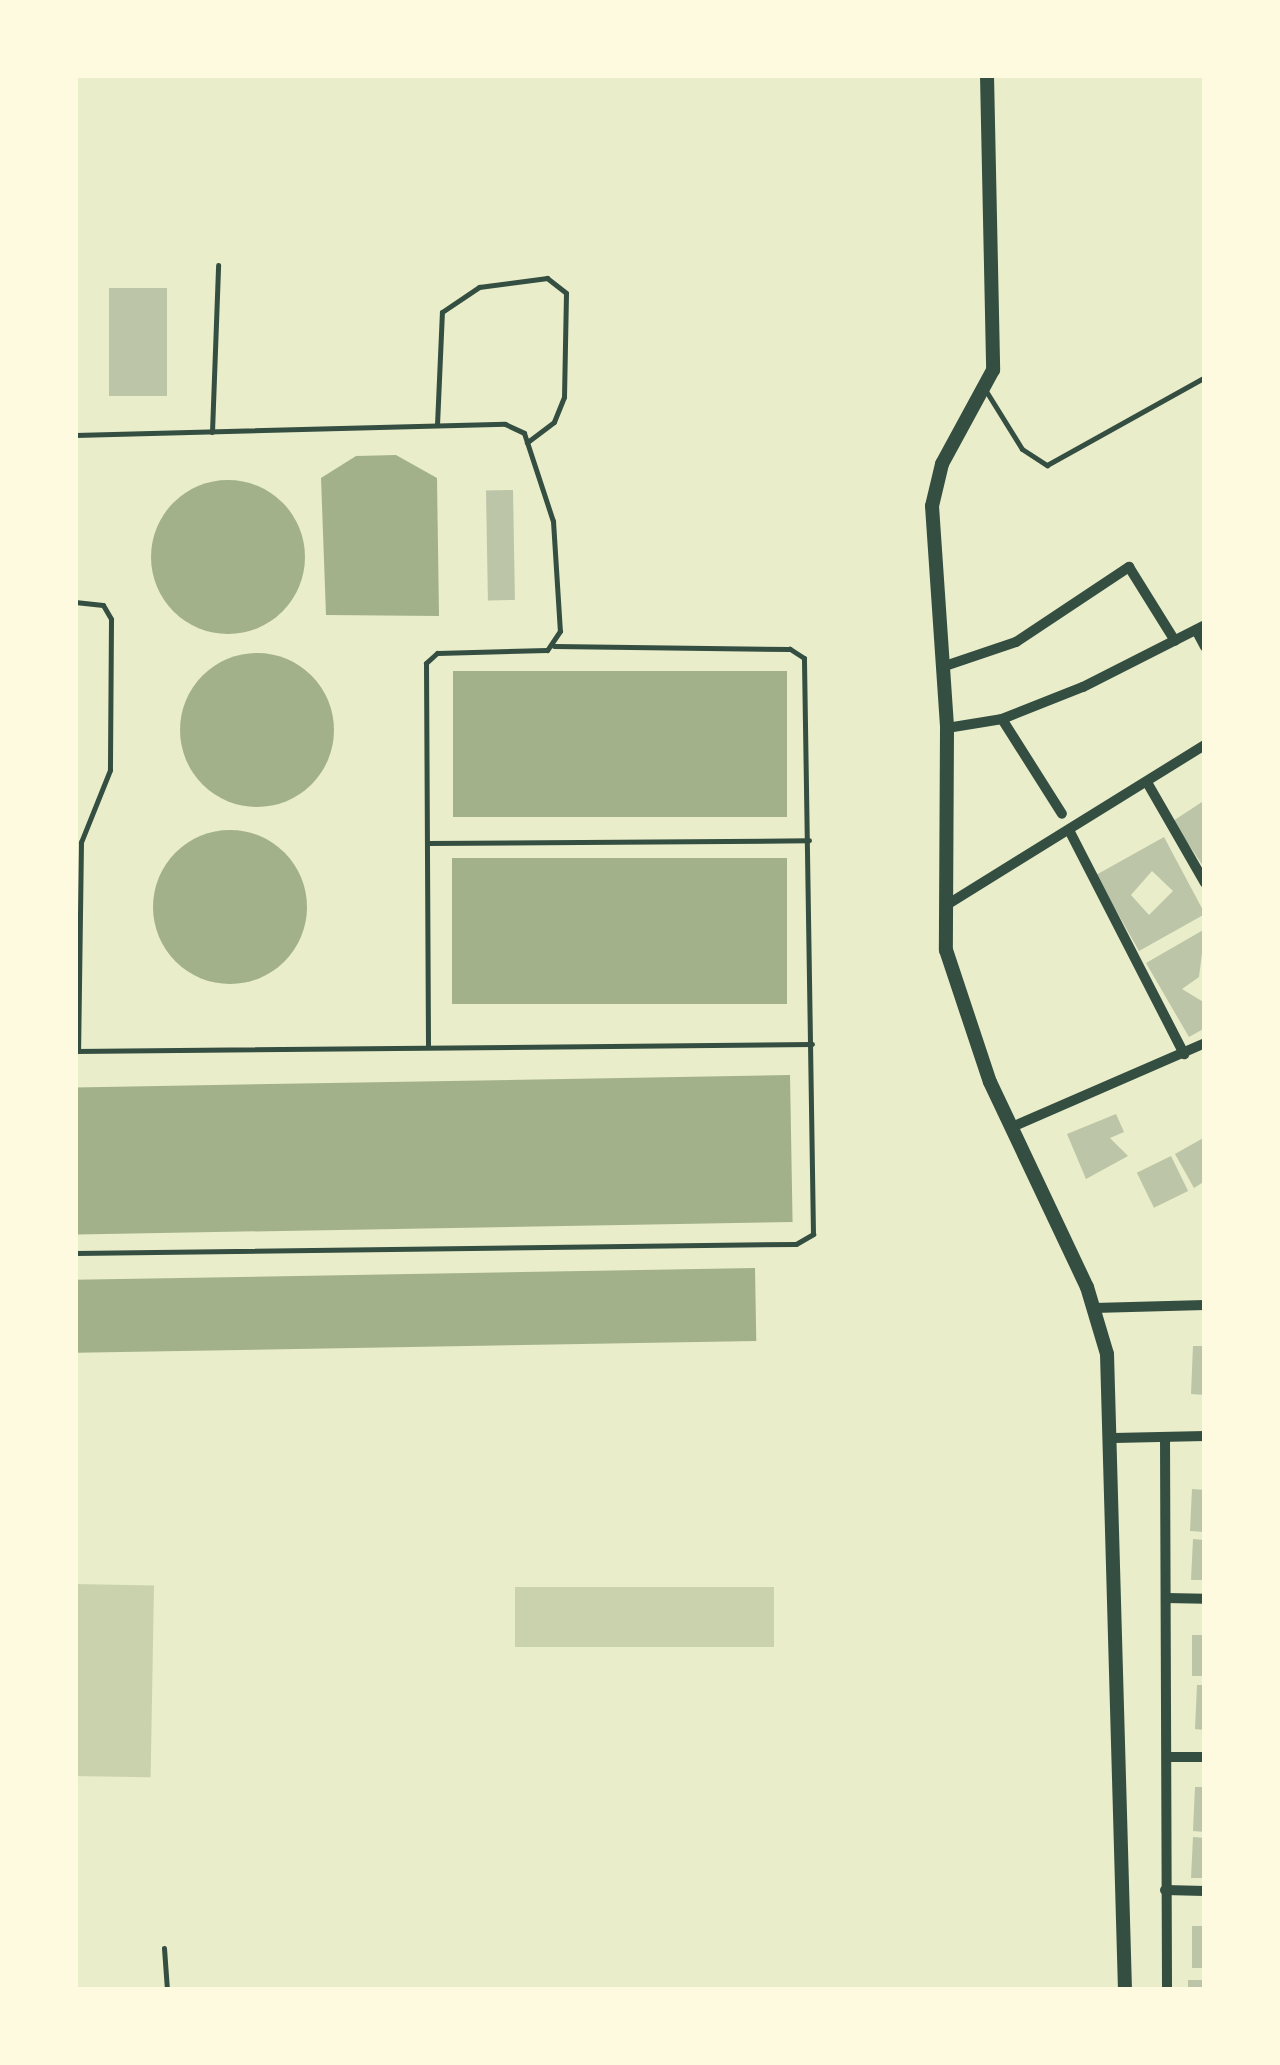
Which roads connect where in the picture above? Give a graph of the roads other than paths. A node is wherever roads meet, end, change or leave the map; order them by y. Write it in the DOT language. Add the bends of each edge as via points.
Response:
graph roads {
  1 [pos="988,75"];
  2 [pos="218,265"];
  3 [pos="1205,377"];
  4 [pos="986,392"];
  5 [pos="437,426"];
  6 [pos="212,432"];
  7 [pos="75,436"];
  8 [pos="527,442"];
  9 [pos="75,602"];
  10 [pos="1200,627"];
  11 [pos="1175,641"];
  12 [pos="554,646"];
  13 [pos="1205,648"];
  14 [pos="942,667"];
  15 [pos="1002,719"];
  16 [pos="946,728"];
  17 [pos="1205,745"];
  18 [pos="1148,784"];
  19 [pos="1062,814"];
  20 [pos="1070,832"];
  21 [pos="808,840"];
  22 [pos="427,843"];
  23 [pos="1205,884"];
  24 [pos="944,906"];
  25 [pos="1205,1043"];
  26 [pos="812,1044"];
  27 [pos="428,1046"];
  28 [pos="76,1051"];
  29 [pos="1184,1054"];
  30 [pos="1012,1128"];
  31 [pos="75,1254"];
  32 [pos="1205,1305"];
  33 [pos="1094,1308"];
  34 [pos="1205,1436"];
  35 [pos="1165,1437"];
  36 [pos="1114,1438"];
  37 [pos="1166,1598"];
  38 [pos="1205,1599"];
  39 [pos="1205,1756"];
  40 [pos="1170,1757"];
  41 [pos="1165,1890"];
  42 [pos="1205,1891"];
  43 [pos="164,1948"];
  44 [pos="167,1990"];
  45 [pos="1126,1990"];
  46 [pos="1166,1990"];
  1 -- 4 [label="street" via="995,338"];
  2 -- 6 [label="lane"];
  3 -- 4 [label="lane" via="1047,465 1022,449"];
  4 -- 14 [label="street" via="933,494"];
  5 -- 6 [label="lane"];
  5 -- 8 [label="lane" via="505,424"];
  5 -- 8 [label="lane" via="442,312 479,287 547,278 566,293 564,397 554,422"];
  6 -- 7 [label="lane"];
  8 -- 12 [label="lane" via="552,521"];
  9 -- 28 [label="lane" via="102,606 110,619 110,770 81,842"];
  10 -- 11 [label="street"];
  10 -- 13 [label="street"];
  11 -- 14 [label="street" via="1129,566 1016,642"];
  11 -- 15 [label="street"];
  12 -- 21 [label="lane" via="797,652 806,667"];
  12 -- 22 [label="lane" via="430,656"];
  14 -- 16 [label="street"];
  15 -- 16 [label="street"];
  15 -- 19 [label="street"];
  16 -- 24 [label="street"];
  17 -- 18 [label="street"];
  18 -- 20 [label="street"];
  18 -- 23 [label="street"];
  20 -- 24 [label="street"];
  20 -- 29 [label="street"];
  21 -- 22 [label="lane"];
  21 -- 26 [label="lane"];
  22 -- 27 [label="lane"];
  24 -- 30 [label="street" via="946,950"];
  25 -- 29 [label="street"];
  26 -- 27 [label="lane"];
  26 -- 31 [label="lane" via="815,1226 807,1241"];
  27 -- 28 [label="lane"];
  29 -- 30 [label="street"];
  30 -- 33 [label="street"];
  32 -- 33 [label="street"];
  33 -- 36 [label="street"];
  34 -- 35 [label="street"];
  35 -- 36 [label="street"];
  35 -- 37 [label="street"];
  36 -- 45 [label="street"];
  37 -- 38 [label="street"];
  37 -- 40 [label="street"];
  39 -- 40 [label="street"];
  40 -- 41 [label="street"];
  41 -- 42 [label="street"];
  41 -- 46 [label="street"];
  43 -- 44 [label="lane"];
}
